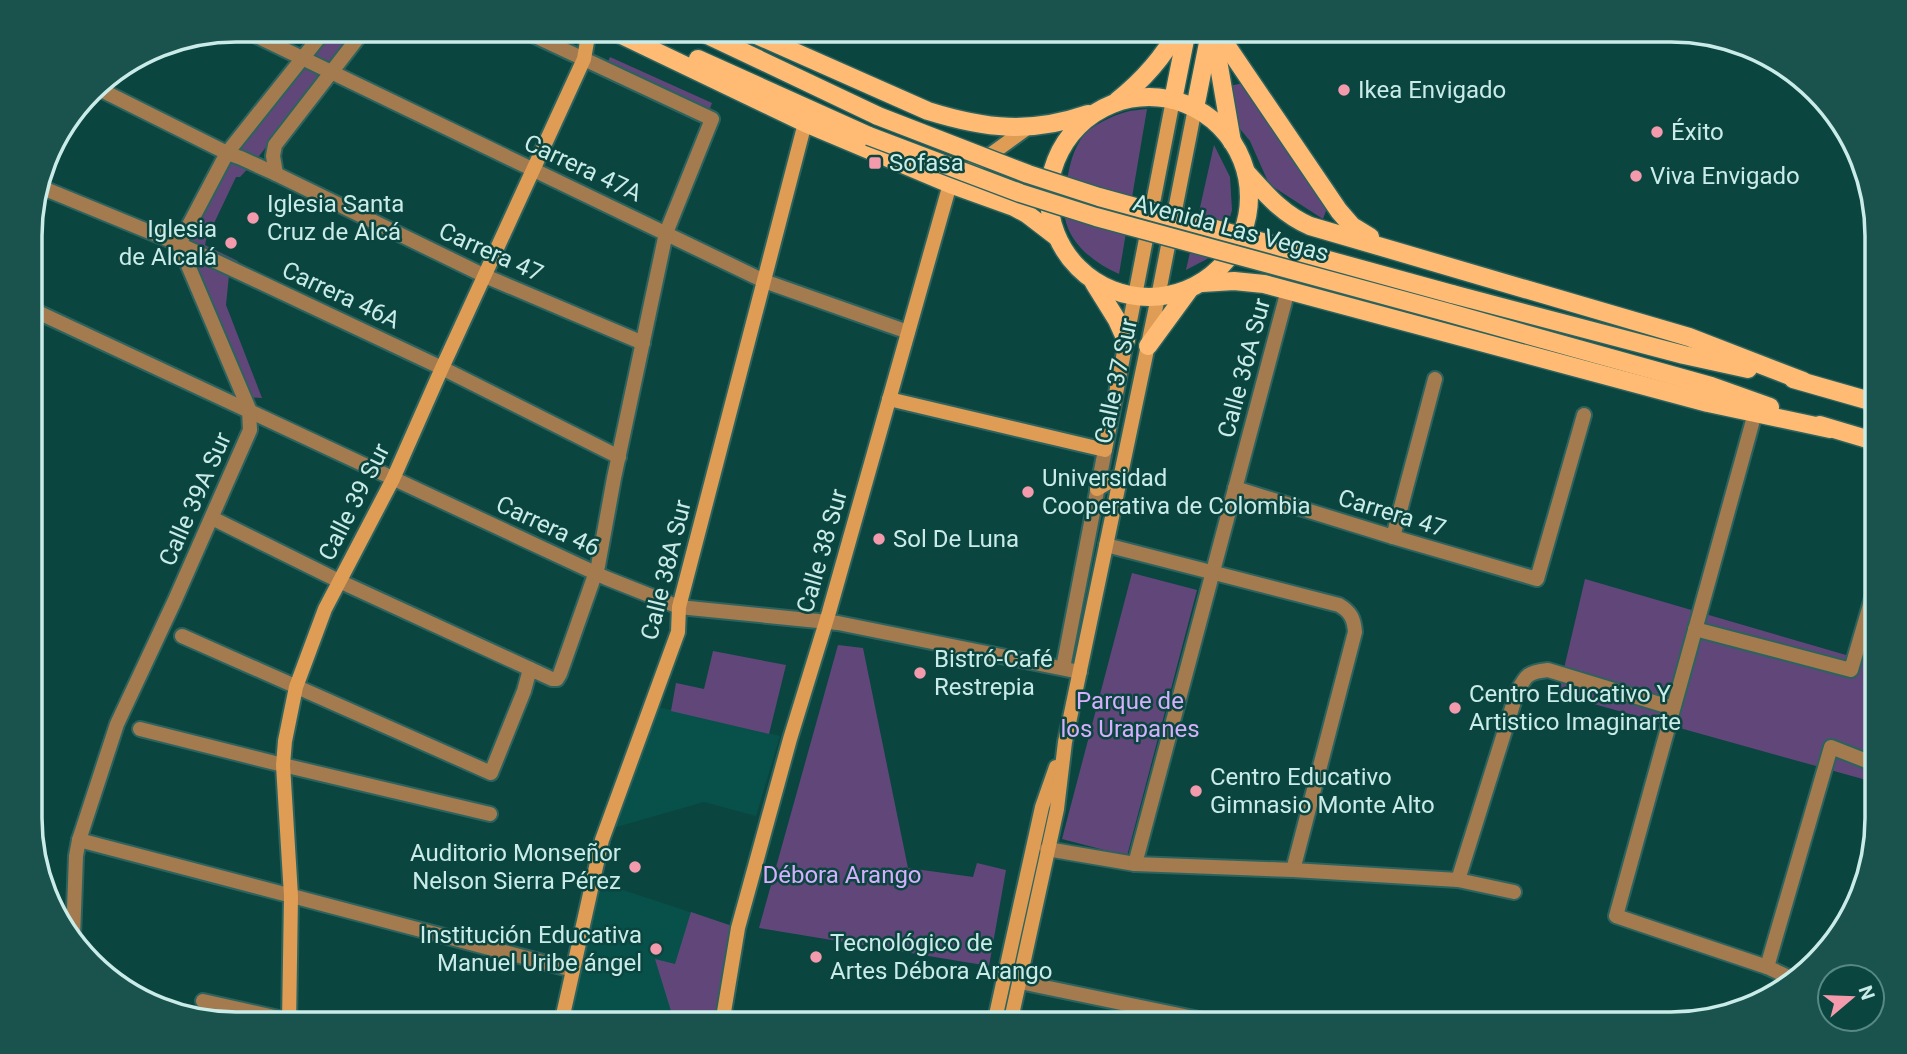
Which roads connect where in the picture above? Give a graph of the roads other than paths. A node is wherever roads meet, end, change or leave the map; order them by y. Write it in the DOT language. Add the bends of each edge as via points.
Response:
graph roads {
  1 [pos="269,42"];
  2 [pos="316,42"];
  3 [pos="356,42"];
  4 [pos="548,42"];
  5 [pos="587,42"];
  6 [pos="636,42"];
  7 [pos="661,42"];
  8 [pos="722,42"];
  9 [pos="772,42"];
  10 [pos="1171,42"];
  11 [pos="1185,42"];
  12 [pos="1210,42"];
  13 [pos="1215,42"];
  14 [pos="1221,42"];
  15 [pos="303,58"];
  16 [pos="584,59"];
  17 [pos="331,73"];
  18 [pos="108,90"];
  19 [pos="1173,100"];
  20 [pos="1115,102"];
  21 [pos="1195,108"];
  22 [pos="929,111"];
  23 [pos="1096,111"];
  24 [pos="805,123"];
  25 [pos="1027,128"];
  26 [pos="1232,142"];
  27 [pos="227,153"];
  28 [pos="534,170"];
  29 [pos="1245,170"];
  30 [pos="917,171"];
  31 [pos="276,174"];
  32 [pos="950,184"];
  33 [pos="48,190"];
  34 [pos="666,233"];
  35 [pos="1057,237"];
  36 [pos="179,244"];
  37 [pos="1388,248"];
  38 [pos="1412,256"];
  39 [pos="485,276"];
  40 [pos="1092,280"];
  41 [pos="764,281"];
  42 [pos="1195,286"];
  43 [pos="1288,290"];
  44 [pos="1134,297"];
  45 [pos="1158,297"];
  46 [pos="42,314"];
  47 [pos="1394,319"];
  48 [pos="908,332"];
  49 [pos="1126,340"];
  50 [pos="643,343"];
  51 [pos="1148,346"];
  52 [pos="442,368"];
  53 [pos="1435,379"];
  54 [pos="1803,381"];
  55 [pos="889,399"];
  56 [pos="1865,399"];
  57 [pos="249,409"];
  58 [pos="1755,413"];
  59 [pos="1584,415"];
  60 [pos="1830,429"];
  61 [pos="1865,439"];
  62 [pos="1105,450"];
  63 [pos="619,457"];
  64 [pos="1121,475"];
  65 [pos="393,479"];
  66 [pos="1235,488"];
  67 [pos="1097,489"];
  68 [pos="212,518"];
  69 [pos="1393,537"];
  70 [pos="1107,545"];
  71 [pos="595,572"];
  72 [pos="1213,572"];
  73 [pos="339,581"];
  74 [pos="679,607"];
  75 [pos="826,621"];
  76 [pos="1865,622"];
  77 [pos="1695,629"];
  78 [pos="182,636"];
  79 [pos="1063,668"];
  80 [pos="530,669"];
  81 [pos="1080,672"];
  82 [pos="296,687"];
  83 [pos="1674,708"];
  84 [pos="140,729"];
  85 [pos="1065,742"];
  86 [pos="1865,760"];
  87 [pos="283,765"];
  88 [pos="490,814"];
  89 [pos="79,840"];
  90 [pos="1047,849"];
  91 [pos="1135,864"];
  92 [pos="1293,870"];
  93 [pos="1458,880"];
  94 [pos="1514,892"];
  95 [pos="291,896"];
  96 [pos="73,922"];
  97 [pos="1767,967"];
  98 [pos="573,970"];
  99 [pos="1784,975"];
  100 [pos="1020,982"];
  101 [pos="202,1000"];
  102 [pos="249,1012"];
  103 [pos="289,1012"];
  104 [pos="564,1012"];
  105 [pos="723,1012"];
  106 [pos="996,1012"];
  107 [pos="1013,1012"];
  108 [pos="1158,1012"];
  1 -- 15 [label="street, Carrera 47A"];
  2 -- 15 [label="street"];
  3 -- 17 [label="street"];
  4 -- 16 [label="street"];
  5 -- 16 [label="street, Calle 39 Sur"];
  6 -- 24 [label="main road"];
  7 -- 60 [label="main road, Avenida Las Vegas, bridge" via="869,136 997,185 1096,217 1711,386"];
  8 -- 54 [label="main road, Avenida Las Vegas, bridge" via="878,116 1098,197 1684,355"];
  9 -- 22 [label="main road"];
  10 -- 20 [label="main road" via="1138,84"];
  11 -- 19 [label="main road, Calle 37 Sur"];
  12 -- 21 [label="main road, Calle 37 Sur"];
  13 -- 26 [label="main road"];
  14 -- 37 [label="main road" via="1339,211 1352,226"];
  15 -- 17 [label="street, Carrera 47A"];
  15 -- 27 [label="street"];
  16 -- 28 [label="street, Calle 39 Sur"];
  16 -- 34 [label="street" via="712,119"];
  17 -- 28 [label="street, Carrera 47A"];
  17 -- 31 [label="street" via="275,145"];
  18 -- 27 [label="street, Carrera 47"];
  19 -- 20 [label="main road" via="1156,97"];
  19 -- 21 [label="main road"];
  19 -- 44 [label="street, Calle 37 Sur"];
  20 -- 23 [label="main road"];
  21 -- 26 [label="main road"];
  21 -- 45 [label="street, Calle 37 Sur"];
  22 -- 25 [label="main road"];
  22 -- 30 [label="main road" via="935,144"];
  23 -- 25 [label="main road"];
  23 -- 35 [label="main road" via="1070,135 1053,167 1048,202"];
  24 -- 30 [label="main road"];
  24 -- 41 [label="street, Calle 38A Sur"];
  25 -- 32 [label="street"];
  26 -- 29 [label="main road"];
  27 -- 31 [label="street, Carrera 47"];
  27 -- 36 [label="street"];
  28 -- 34 [label="street, Carrera 47A"];
  28 -- 39 [label="street, Calle 39 Sur"];
  29 -- 37 [label="main road, Avenida Las Vegas" via="1296,220"];
  29 -- 42 [label="main road" via="1248,202 1242,233 1226,261"];
  30 -- 32 [label="main road"];
  31 -- 39 [label="street, Carrera 47"];
  32 -- 35 [label="main road" via="1014,207"];
  32 -- 48 [label="street, Calle 38 Sur"];
  33 -- 36 [label="street, Carrera 46A"];
  34 -- 41 [label="street, Carrera 47A"];
  34 -- 50 [label="street"];
  35 -- 40 [label="main road" via="1066,254"];
  36 -- 52 [label="street, Carrera 46A"];
  36 -- 57 [label="street, Calle 39A Sur"];
  37 -- 38 [label="main road, Avenida Las Vegas"];
  38 -- 47 [label="main road" via="1385,287 1384,297"];
  38 -- 54 [label="main road, Avenida Las Vegas" via="1689,337"];
  39 -- 50 [label="street, Carrera 47"];
  39 -- 52 [label="street, Calle 39 Sur"];
  40 -- 44 [label="main road"];
  40 -- 49 [label="main road"];
  41 -- 48 [label="street, Carrera 47A"];
  41 -- 74 [label="street, Calle 38A Sur"];
  42 -- 43 [label="main road, Avenida Las Vegas" via="1248,282"];
  42 -- 45 [label="main road, Avenida Las Vegas"];
  42 -- 51 [label="main road"];
  43 -- 47 [label="main road, Avenida Las Vegas"];
  43 -- 66 [label="street, Calle 36A Sur"];
  44 -- 45 [label="main road, Avenida Las Vegas"];
  44 -- 49 [label="street, Calle 37 Sur"];
  45 -- 51 [label="street, Calle 37 Sur"];
  46 -- 57 [label="street, Carrera 46"];
  47 -- 58 [label="main road, Avenida Las Vegas"];
  48 -- 55 [label="street, Calle 38 Sur"];
  49 -- 62 [label="street, Calle 37 Sur"];
  50 -- 63 [label="street"];
  51 -- 64 [label="street, Calle 37 Sur"];
  52 -- 63 [label="street, Carrera 46A"];
  52 -- 65 [label="street, Calle 39 Sur"];
  53 -- 69 [label="street"];
  54 -- 56 [label="main road, Avenida Las Vegas"];
  55 -- 62 [label="street"];
  55 -- 75 [label="street, Calle 38 Sur"];
  57 -- 65 [label="street, Carrera 46"];
  57 -- 68 [label="street, Calle 39A Sur" via="250,430"];
  58 -- 60 [label="main road, Avenida Las Vegas"];
  58 -- 77 [label="street"];
  59 -- 69 [label="street, Carrera 47" via="1537,579"];
  60 -- 61 [label="main road, Avenida Las Vegas"];
  62 -- 67 [label="street, Calle 37 Sur"];
  63 -- 71 [label="street"];
  64 -- 67 [label="street"];
  64 -- 70 [label="street, Calle 37 Sur"];
  65 -- 71 [label="street, Carrera 46"];
  65 -- 73 [label="street, Calle 39 Sur"];
  66 -- 69 [label="street, Carrera 47"];
  66 -- 72 [label="street, Calle 36A Sur"];
  67 -- 79 [label="street, Calle 37 Sur"];
  68 -- 73 [label="street"];
  68 -- 89 [label="street, Calle 39A Sur" via="117,724"];
  70 -- 72 [label="street"];
  70 -- 81 [label="street, Calle 37 Sur"];
  71 -- 74 [label="street, Carrera 46"];
  71 -- 80 [label="street" via="560,674 552,679"];
  72 -- 91 [label="street, Calle 36A Sur"];
  72 -- 92 [label="street" via="1339,605 1354,621 1355,632"];
  73 -- 80 [label="street"];
  73 -- 82 [label="street, Calle 39 Sur"];
  74 -- 75 [label="street, Carrera 46"];
  74 -- 98 [label="street, Calle 38A Sur" via="678,632 602,840"];
  75 -- 79 [label="street, Carrera 46"];
  75 -- 105 [label="street, Calle 38 Sur" via="738,928"];
  76 -- 77 [label="street" via="1851,670"];
  77 -- 83 [label="street"];
  78 -- 82 [label="street"];
  79 -- 81 [label="street, Carrera 46"];
  80 -- 82 [label="street" via="491,773"];
  81 -- 85 [label="street, Calle 37 Sur"];
  82 -- 87 [label="street, Calle 39 Sur"];
  83 -- 93 [label="street" via="1548,670 1525,677"];
  83 -- 97 [label="street" via="1616,916"];
  84 -- 87 [label="street"];
  85 -- 90 [label="street, Calle 37 Sur"];
  85 -- 106 [label="street, Calle 37 Sur" via="1042,807"];
  86 -- 97 [label="street" via="1831,747"];
  87 -- 88 [label="street"];
  87 -- 95 [label="street, Calle 39 Sur"];
  89 -- 95 [label="street"];
  89 -- 96 [label="street, Calle 39A Sur"];
  90 -- 91 [label="street"];
  90 -- 100 [label="street, Calle 37 Sur"];
  91 -- 92 [label="street"];
  92 -- 93 [label="street"];
  93 -- 94 [label="street"];
  95 -- 98 [label="street"];
  95 -- 103 [label="street, Calle 39 Sur"];
  97 -- 99 [label="street"];
  98 -- 104 [label="street, Calle 38A Sur"];
  100 -- 107 [label="street, Calle 37 Sur"];
  100 -- 108 [label="street"];
  101 -- 102 [label="street"];
}
